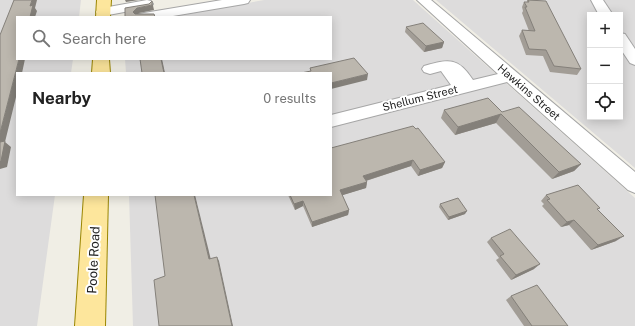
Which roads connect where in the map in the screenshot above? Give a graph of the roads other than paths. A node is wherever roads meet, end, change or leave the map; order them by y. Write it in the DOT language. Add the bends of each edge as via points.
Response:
graph roads {
  1 [pos="244,0"];
  2 [pos="423,0"];
  3 [pos="597,0"];
  4 [pos="122,4"];
  5 [pos="146,9"];
  6 [pos="103,10"];
  7 [pos="604,12"];
  8 [pos="623,42"];
  9 [pos="101,60"];
  10 [pos="635,60"];
  11 [pos="430,69"];
  12 [pos="101,72"];
  13 [pos="510,76"];
  14 [pos="465,85"];
  15 [pos="332,121"];
  16 [pos="635,184"];
  17 [pos="96,196"];
  18 [pos="90,326"];
  1 -- 5 [label="street"];
  2 -- 13 [label="street, Hawkins Street"];
  3 -- 7 [label="street"];
  4 -- 5 [label="street"];
  4 -- 6 [label="street"];
  8 -- 10 [label="street"];
  9 -- 12 [label="main road"];
  11 -- 14 [label="street" via="454,64 448,72 457,82"];
  13 -- 14 [label="street, Shellum Street"];
  13 -- 16 [label="street, Hawkins Street"];
  14 -- 15 [label="street, Shellum Street"];
  17 -- 18 [label="main road, Poole Road"];
}
